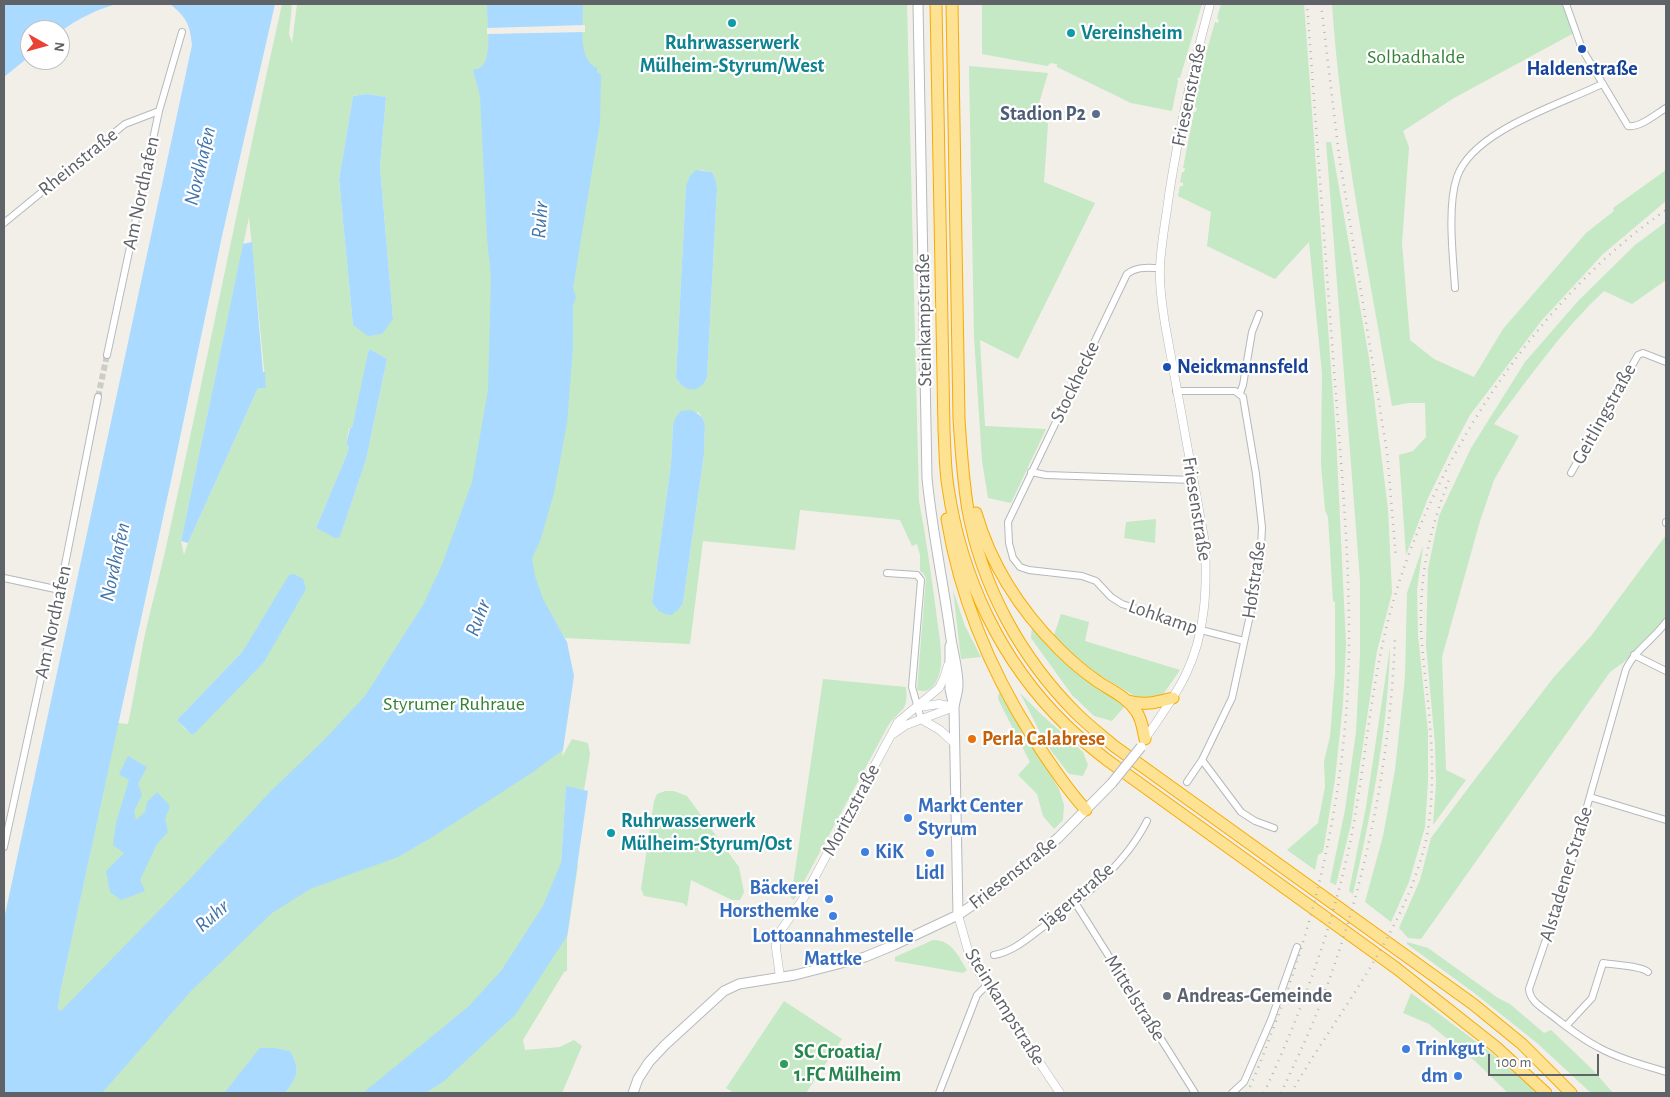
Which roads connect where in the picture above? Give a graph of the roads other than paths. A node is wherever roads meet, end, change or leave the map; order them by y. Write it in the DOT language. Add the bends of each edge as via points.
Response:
graph roads {
  1 [pos="918,4"];
  2 [pos="936,4"];
  3 [pos="952,4"];
  4 [pos="1210,4"];
  5 [pos="1566,4"];
  6 [pos="182,32"];
  7 [pos="1602,84"];
  8 [pos="1666,108"];
  9 [pos="159,112"];
  10 [pos="4,223"];
  11 [pos="1160,268"];
  12 [pos="1455,288"];
  13 [pos="1259,314"];
  14 [pos="107,356"];
  15 [pos="1666,362"];
  16 [pos="1176,391"];
  17 [pos="1240,393"];
  18 [pos="98,397"];
  19 [pos="962,460"];
  20 [pos="1031,472"];
  21 [pos="1571,474"];
  22 [pos="1193,480"];
  23 [pos="948,485"];
  24 [pos="1008,522"];
  25 [pos="887,573"];
  26 [pos="4,578"];
  27 [pos="60,590"];
  28 [pos="1666,622"];
  29 [pos="1200,630"];
  30 [pos="950,635"];
  31 [pos="1244,641"];
  32 [pos="1634,655"];
  33 [pos="949,662"];
  34 [pos="1666,671"];
  35 [pos="1173,698"];
  36 [pos="1127,700"];
  37 [pos="917,707"];
  38 [pos="954,707"];
  39 [pos="921,719"];
  40 [pos="892,735"];
  41 [pos="1143,743"];
  42 [pos="954,744"];
  43 [pos="1202,760"];
  44 [pos="1187,782"];
  45 [pos="1590,797"];
  46 [pos="1086,810"];
  47 [pos="1666,820"];
  48 [pos="1147,821"];
  49 [pos="1274,828"];
  50 [pos="4,847"];
  51 [pos="1076,904"];
  52 [pos="958,915"];
  53 [pos="1297,947"];
  54 [pos="994,954"];
  55 [pos="1648,972"];
  56 [pos="780,977"];
  57 [pos="988,985"];
  58 [pos="1566,1026"];
  59 [pos="1666,1072"];
  60 [pos="633,1093"];
  61 [pos="939,1093"];
  62 [pos="1060,1093"];
  63 [pos="1195,1093"];
  64 [pos="1232,1093"];
  65 [pos="1546,1093"];
  66 [pos="1571,1093"];
  1 -- 30 [label="main road, Steinkampstraße" via="927,478"];
  2 -- 23 [label="highway" via="944,430"];
  3 -- 19 [label="highway"];
  4 -- 11 [label="street, Friesenstraße" via="1190,81 1173,169"];
  5 -- 7 [label="street" via="1582,49"];
  6 -- 9 [label="street, Am Nordhafen"];
  7 -- 8 [label="street" via="1630,126"];
  7 -- 12 [label="street" via="1514,124 1484,144 1465,162 1457,177 1454,196"];
  9 -- 10 [label="street, Rheinstraße" via="125,124"];
  9 -- 14 [label="street, Am Nordhafen"];
  11 -- 16 [label="street, Friesenstraße"];
  11 -- 20 [label="street, Stockhecke" via="1140,268 1127,274"];
  13 -- 17 [label="street, Hofstraße" via="1252,332"];
  15 -- 21 [label="street, Geitlingstraße" via="1643,353 1638,355"];
  16 -- 17 [label="street"];
  16 -- 22 [label="street, Friesenstraße"];
  17 -- 31 [label="street, Hofstraße" via="1256,474 1262,527 1260,569"];
  18 -- 27 [label="street, Am Nordhafen"];
  19 -- 36 [label="highway" via="980,527 1003,578 1026,612 1060,650 1096,680"];
  19 -- 66 [label="highway" via="968,511 978,553 994,594 1017,639 1044,677 1076,713 1159,780 1472,1004 1522,1044"];
  20 -- 22 [label="street"];
  20 -- 24 [label="street, Stockhecke"];
  22 -- 29 [label="street, Friesenstraße" via="1205,543 1206,603"];
  23 -- 46 [label="highway" via="947,519 952,553 985,650 1016,711 1048,761"];
  23 -- 65 [label="highway" via="963,556 979,599 1004,648 1066,725 1106,760 1396,968 1496,1047"];
  24 -- 29 [label="street, Lohkamp" via="1013,558 1020,567 1096,580 1122,604"];
  25 -- 37 [label="street" via="917,575 921,580 912,687"];
  26 -- 27 [label="street"];
  27 -- 50 [label="street, Am Nordhafen"];
  28 -- 32 [label="street"];
  29 -- 31 [label="street, Lohkamp"];
  29 -- 35 [label="street, Friesenstraße" via="1190,665"];
  30 -- 33 [label="main road, Steinkampstraße"];
  30 -- 38 [label="main road, Steinkampstraße" via="958,686"];
  31 -- 43 [label="street, Hofstraße" via="1232,698"];
  32 -- 34 [label="street"];
  32 -- 45 [label="street, Alstadener Straße" via="1615,704"];
  33 -- 37 [label="street, Moritzstraße" via="939,688"];
  33 -- 38 [label="main road, Steinkampstraße"];
  35 -- 36 [label="highway" via="1151,704"];
  35 -- 41 [label="street, Friesenstraße"];
  36 -- 41 [label="highway" via="1140,716"];
  37 -- 38 [label="street" via="939,704"];
  37 -- 39 [label="street"];
  37 -- 40 [label="street, Moritzstraße" via="898,722"];
  38 -- 39 [label="street"];
  38 -- 42 [label="main road, Steinkampstraße"];
  39 -- 40 [label="street"];
  39 -- 42 [label="street" via="940,730"];
  40 -- 56 [label="street, Moritzstraße" via="803,899 776,940"];
  41 -- 46 [label="main road, Friesenstraße, bridge"];
  42 -- 52 [label="main road, Steinkampstraße"];
  43 -- 44 [label="street, Hofstraße"];
  43 -- 49 [label="street" via="1241,812"];
  45 -- 47 [label="street"];
  45 -- 58 [label="street, Alstadener Straße" via="1557,910 1529,989 1529,996"];
  46 -- 52 [label="main road, Friesenstraße" via="1043,851"];
  48 -- 51 [label="street, Jägerstraße" via="1138,838 1106,876"];
  51 -- 54 [label="street, Jägerstraße" via="1013,949"];
  51 -- 63 [label="street, Mittelstraße"];
  52 -- 56 [label="main road, Friesenstraße" via="865,957"];
  52 -- 57 [label="street, Steinkampstraße" via="969,954"];
  53 -- 64 [label="street" via="1244,1082"];
  55 -- 58 [label="street" via="1644,968 1603,963 1592,998"];
  56 -- 60 [label="main road" via="739,984 724,991 649,1062"];
  57 -- 61 [label="street" via="977,995"];
  57 -- 62 [label="street, Steinkampstraße"];
  58 -- 59 [label="street, Alstadener Straße" via="1599,1048"];
}
